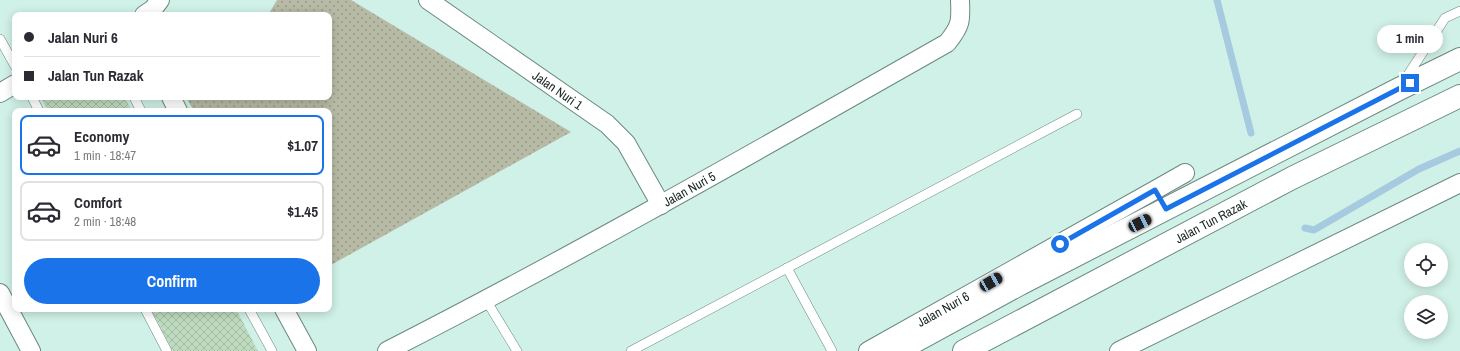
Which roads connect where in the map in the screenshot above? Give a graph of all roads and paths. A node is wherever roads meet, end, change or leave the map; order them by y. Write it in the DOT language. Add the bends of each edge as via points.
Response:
graph roads {
  1 [pos="160,0"];
  2 [pos="428,0"];
  3 [pos="960,0"];
  4 [pos="1460,11"];
  5 [pos="148,12"];
  6 [pos="0,40"];
  7 [pos="1460,59"];
  8 [pos="12,61"];
  9 [pos="12,86"];
  10 [pos="1398,89"];
  11 [pos="0,92"];
  12 [pos="1460,96"];
  13 [pos="1077,114"];
  14 [pos="1184,172"];
  15 [pos="1460,183"];
  16 [pos="1155,190"];
  17 [pos="661,205"];
  18 [pos="1166,209"];
  19 [pos="787,268"];
  20 [pos="0,293"];
  21 [pos="486,300"];
  22 [pos="147,312"];
  23 [pos="251,312"];
  24 [pos="286,312"];
  25 [pos="31,351"];
  26 [pos="167,351"];
  27 [pos="272,351"];
  28 [pos="307,351"];
  29 [pos="387,351"];
  30 [pos="517,351"];
  31 [pos="631,351"];
  32 [pos="832,351"];
  33 [pos="868,351"];
  34 [pos="897,351"];
  35 [pos="964,351"];
  36 [pos="1120,351"];
  1 -- 5 [label="street"];
  2 -- 17 [label="street, Jalan Nuri 1" via="607,124 626,143"];
  3 -- 17 [label="street, Jalan Nuri 5" via="961,19 956,32 947,43"];
  4 -- 10 [label="lane" via="1445,18"];
  6 -- 8 [label="lane"];
  7 -- 10 [label="main road"];
  9 -- 11 [label="street"];
  10 -- 18 [label="main road"];
  12 -- 35 [label="main road, Jalan Tun Razak" via="1292,178"];
  13 -- 19 [label="lane"];
  14 -- 16 [label="street, Jalan Nuri 6"];
  15 -- 36 [label="street"];
  16 -- 18 [label="street"];
  16 -- 33 [label="street, Jalan Nuri 6"];
  17 -- 21 [label="street, Jalan Nuri 5"];
  18 -- 34 [label="main road"];
  19 -- 31 [label="lane"];
  19 -- 32 [label="lane"];
  20 -- 25 [label="street"];
  21 -- 29 [label="street, Jalan Nuri 5"];
  21 -- 30 [label="lane"];
  22 -- 26 [label="lane"];
  23 -- 27 [label="lane"];
  24 -- 28 [label="street"];
}
